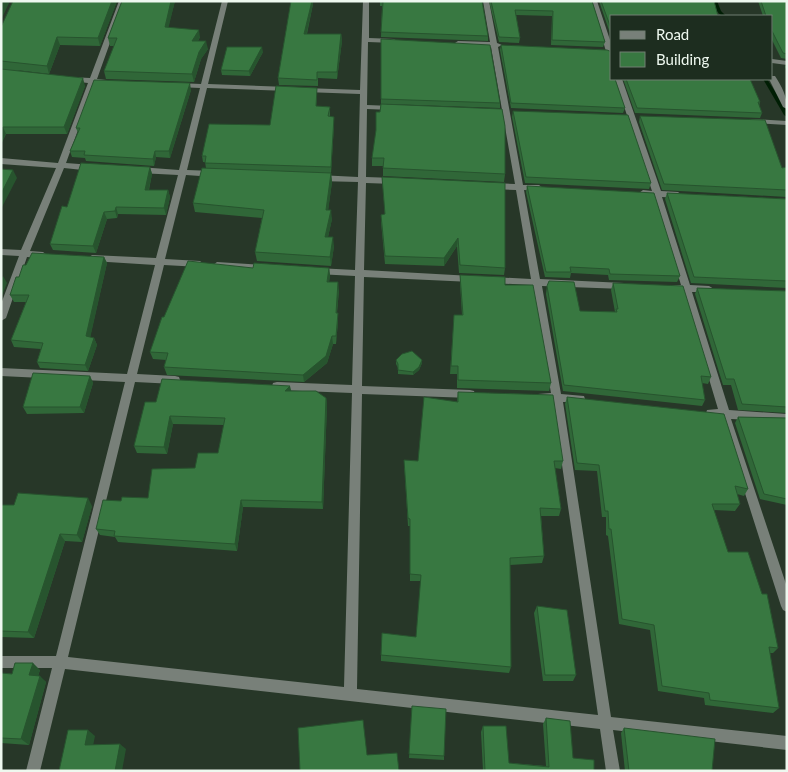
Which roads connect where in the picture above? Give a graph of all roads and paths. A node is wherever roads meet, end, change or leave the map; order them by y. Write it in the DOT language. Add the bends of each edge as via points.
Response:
graph roads {
  1 [pos="122,1"];
  2 [pos="225,1"];
  3 [pos="366,1"];
  4 [pos="486,1"];
  5 [pos="594,1"];
  6 [pos="365,40"];
  7 [pos="405,42"];
  8 [pos="454,43"];
  9 [pos="499,45"];
  10 [pos="600,50"];
  11 [pos="610,50"];
  12 [pos="610,53"];
  13 [pos="773,61"];
  14 [pos="787,62"];
  15 [pos="64,79"];
  16 [pos="618,80"];
  17 [pos="773,80"];
  18 [pos="91,82"];
  19 [pos="119,83"];
  20 [pos="165,84"];
  21 [pos="202,86"];
  22 [pos="364,92"];
  23 [pos="363,106"];
  24 [pos="787,107"];
  25 [pos="401,108"];
  26 [pos="748,121"];
  27 [pos="787,123"];
  28 [pos="1,161"];
  29 [pos="61,166"];
  30 [pos="98,168"];
  31 [pos="126,170"];
  32 [pos="182,172"];
  33 [pos="220,174"];
  34 [pos="306,177"];
  35 [pos="363,179"];
  36 [pos="402,181"];
  37 [pos="480,186"];
  38 [pos="519,188"];
  39 [pos="549,189"];
  40 [pos="637,192"];
  41 [pos="657,193"];
  42 [pos="685,195"];
  43 [pos="1,252"];
  44 [pos="24,254"];
  45 [pos="53,256"];
  46 [pos="82,258"];
  47 [pos="160,262"];
  48 [pos="275,268"];
  49 [pos="303,270"];
  50 [pos="361,273"];
  51 [pos="535,282"];
  52 [pos="630,286"];
  53 [pos="658,287"];
  54 [pos="687,288"];
  55 [pos="723,290"];
  56 [pos="1,318"];
  57 [pos="1,372"];
  58 [pos="131,378"];
  59 [pos="190,381"];
  60 [pos="269,386"];
  61 [pos="357,390"];
  62 [pos="477,394"];
  63 [pos="527,396"];
  64 [pos="557,397"];
  65 [pos="586,400"];
  66 [pos="705,413"];
  67 [pos="725,415"];
  68 [pos="787,418"];
  69 [pos="787,606"];
  70 [pos="1,662"];
  71 [pos="60,662"];
  72 [pos="350,695"];
  73 [pos="607,723"];
  74 [pos="787,743"];
  75 [pos="33,771"];
  76 [pos="613,771"];
  1 -- 18 [label="street"];
  2 -- 21 [label="street"];
  3 -- 6 [label="street"];
  4 -- 9 [label="street"];
  5 -- 11 [label="street"];
  6 -- 7 [label="street"];
  6 -- 22 [label="street"];
  8 -- 9 [label="street"];
  9 -- 38 [label="street" via="505,112"];
  10 -- 12 [label="street"];
  13 -- 14 [label="street"];
  15 -- 18 [label="street"];
  16 -- 41 [label="street"];
  17 -- 24 [label="street"];
  18 -- 19 [label="street"];
  18 -- 29 [label="street"];
  20 -- 21 [label="street"];
  21 -- 22 [label="street"];
  21 -- 32 [label="street"];
  22 -- 23 [label="street"];
  23 -- 25 [label="street"];
  23 -- 35 [label="street"];
  26 -- 27 [label="street"];
  28 -- 29 [label="street"];
  29 -- 30 [label="street"];
  29 -- 44 [label="street"];
  31 -- 32 [label="street"];
  32 -- 33 [label="street"];
  32 -- 47 [label="street"];
  34 -- 35 [label="street"];
  35 -- 36 [label="street"];
  35 -- 50 [label="street"];
  37 -- 38 [label="street"];
  38 -- 39 [label="street"];
  38 -- 51 [label="street"];
  40 -- 41 [label="street"];
  41 -- 42 [label="street"];
  41 -- 54 [label="street"];
  43 -- 44 [label="street"];
  44 -- 45 [label="street"];
  44 -- 56 [label="street"];
  46 -- 47 [label="street"];
  47 -- 48 [label="street"];
  47 -- 58 [label="street"];
  49 -- 50 [label="street"];
  50 -- 51 [label="street"];
  50 -- 61 [label="street"];
  51 -- 52 [label="street"];
  51 -- 64 [label="street"];
  53 -- 54 [label="street"];
  54 -- 55 [label="street"];
  54 -- 67 [label="street"];
  57 -- 58 [label="street"];
  58 -- 59 [label="street"];
  58 -- 71 [label="street"];
  60 -- 61 [label="street"];
  61 -- 62 [label="street"];
  61 -- 72 [label="street"];
  63 -- 64 [label="street"];
  64 -- 65 [label="street"];
  64 -- 73 [label="street"];
  66 -- 67 [label="street"];
  67 -- 68 [label="street"];
  67 -- 69 [label="street"];
  70 -- 71 [label="street"];
  71 -- 72 [label="street"];
  71 -- 75 [label="street"];
  72 -- 73 [label="street"];
  73 -- 74 [label="street"];
  73 -- 76 [label="street"];
}
